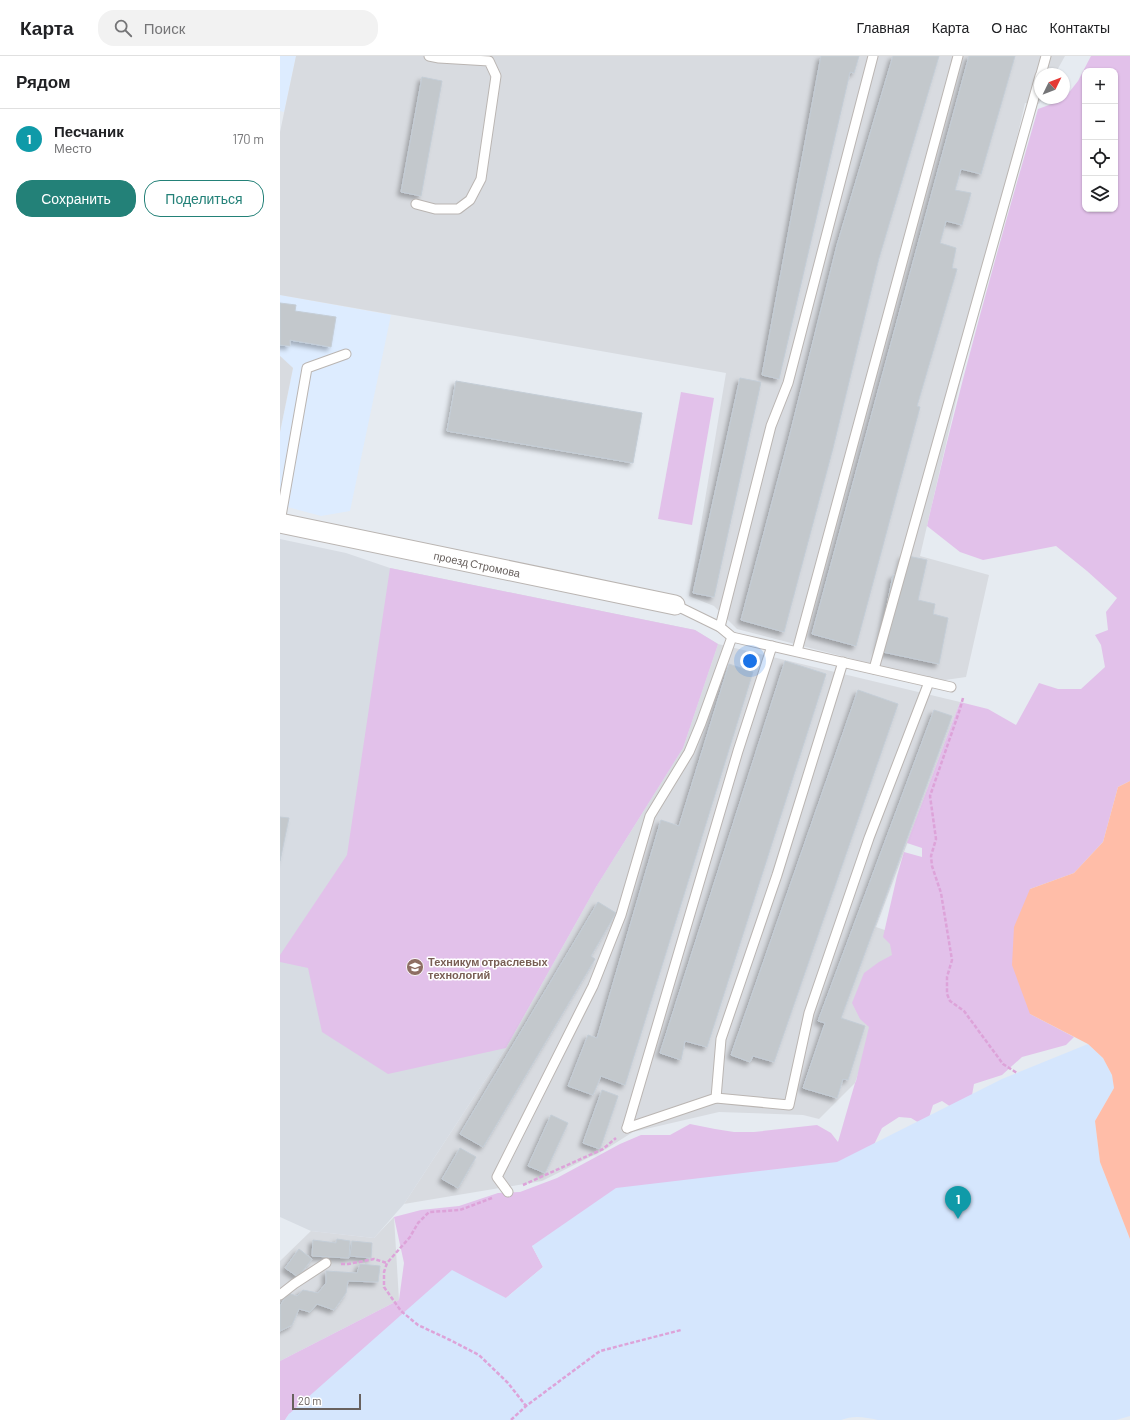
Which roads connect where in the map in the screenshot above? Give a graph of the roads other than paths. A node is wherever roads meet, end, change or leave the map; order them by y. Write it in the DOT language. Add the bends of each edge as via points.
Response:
graph roads {
  1 [pos="429,56"];
  2 [pos="873,56"];
  3 [pos="958,56"];
  4 [pos="1046,56"];
  5 [pos="488,58"];
  6 [pos="1042,68"];
  7 [pos="1034,96"];
  8 [pos="416,204"];
  9 [pos="346,354"];
  10 [pos="280,523"];
  11 [pos="674,605"];
  12 [pos="720,627"];
  13 [pos="732,637"];
  14 [pos="772,646"];
  15 [pos="797,651"];
  16 [pos="843,662"];
  17 [pos="874,669"];
  18 [pos="929,682"];
  19 [pos="951,687"];
  20 [pos="716,1098"];
  21 [pos="508,1192"];
  22 [pos="326,1263"];
  23 [pos="280,1295"];
  1 -- 5 [label="lane"];
  2 -- 12 [label="lane" via="788,383 771,426"];
  3 -- 15 [label="lane"];
  4 -- 6 [label="lane"];
  5 -- 8 [label="lane" via="496,76 482,179 470,200 458,209 435,209"];
  7 -- 17 [label="lane"];
  9 -- 10 [label="lane" via="307,368"];
  10 -- 11 [label="street, проезд Стромова"];
  11 -- 12 [label="lane"];
  12 -- 13 [label="lane"];
  13 -- 14 [label="lane"];
  13 -- 21 [label="lane" via="689,752 650,816 621,915 593,986 497,1177"];
  14 -- 15 [label="lane"];
  14 -- 20 [label="lane" via="736,758 627,1128"];
  15 -- 16 [label="lane"];
  16 -- 17 [label="lane"];
  16 -- 20 [label="lane" via="777,875 721,1039"];
  17 -- 18 [label="lane"];
  18 -- 19 [label="lane"];
  18 -- 20 [label="lane" via="870,838 809,1013 789,1105"];
  22 -- 23 [label="lane"];
}
